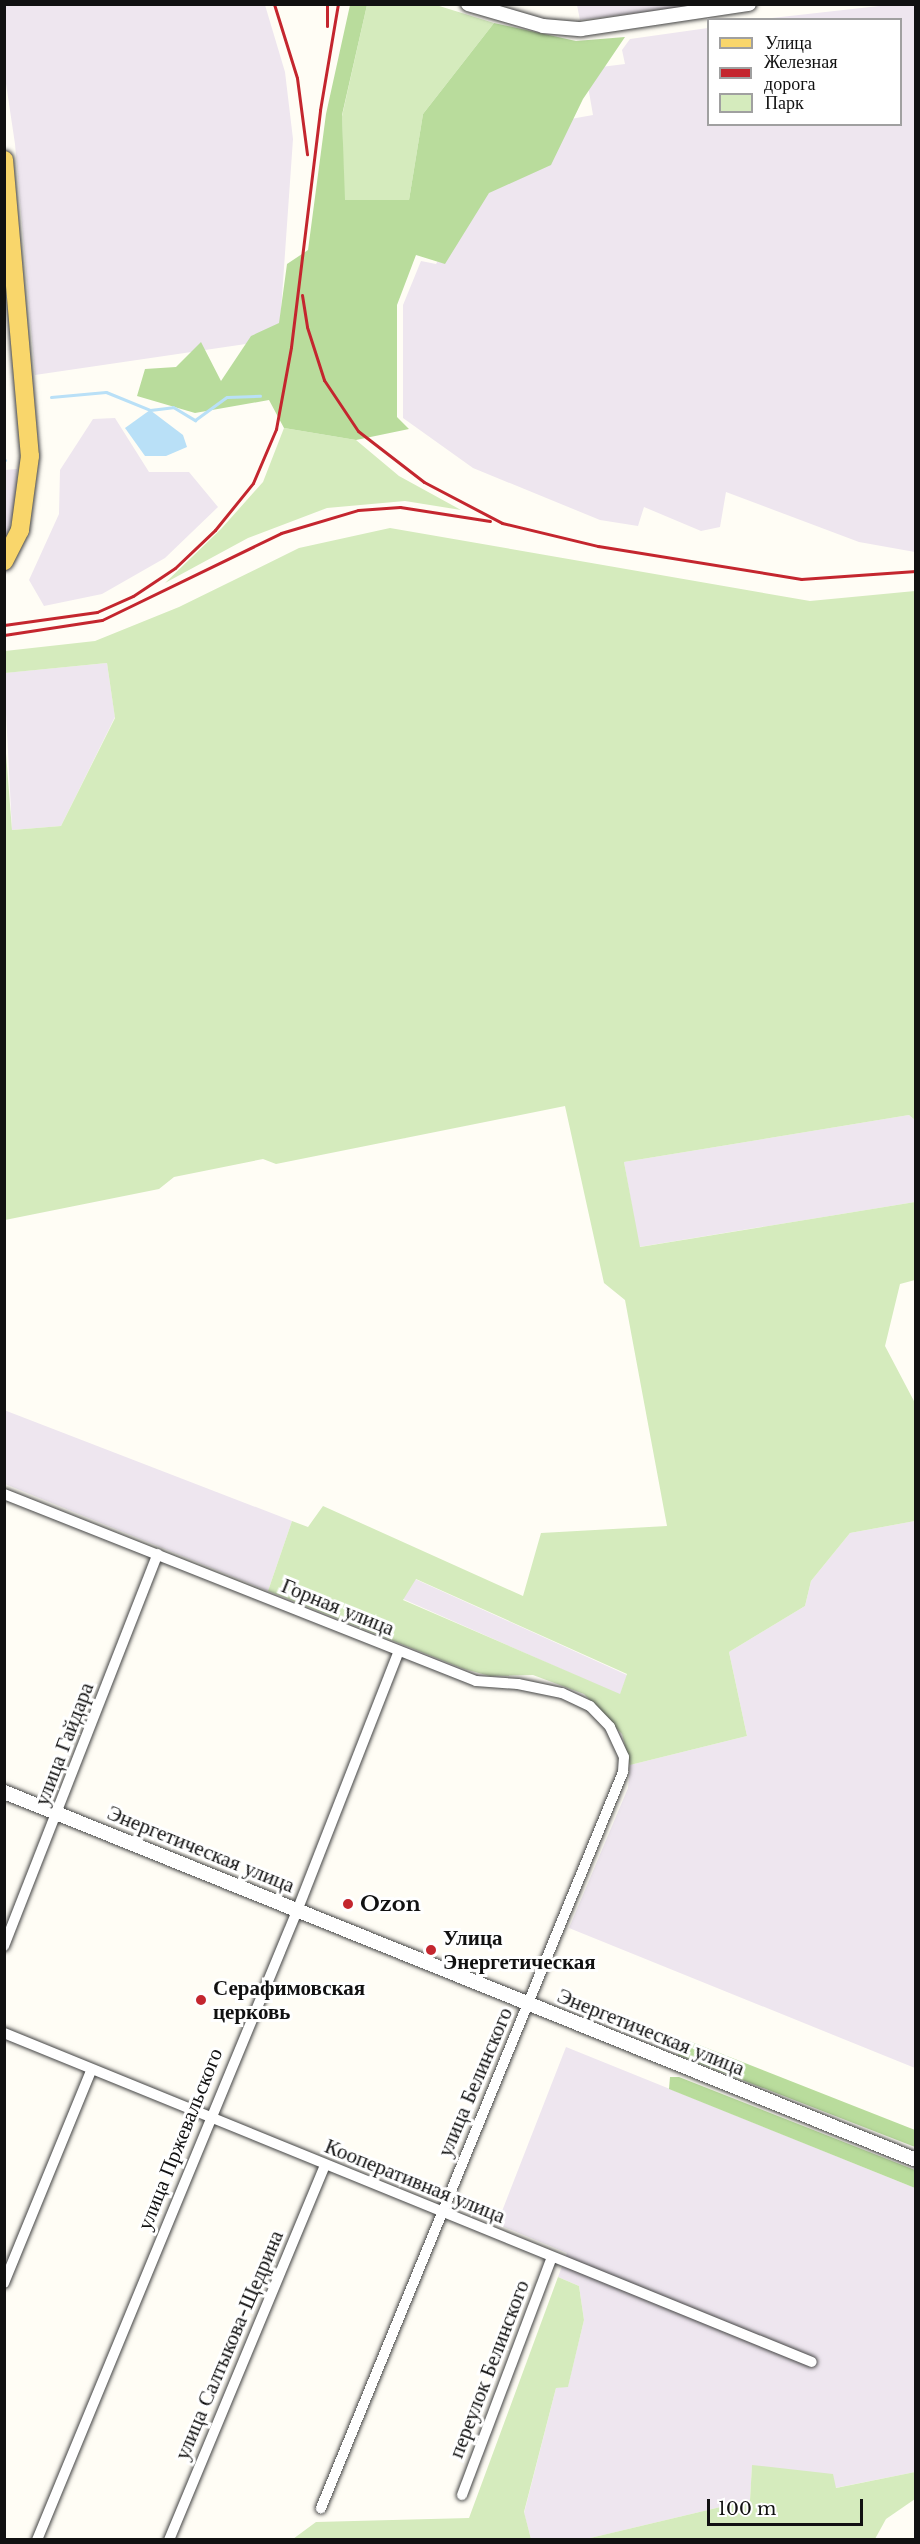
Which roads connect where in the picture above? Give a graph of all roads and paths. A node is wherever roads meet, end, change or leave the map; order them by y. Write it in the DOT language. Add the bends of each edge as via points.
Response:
graph roads {
  1 [pos="468,4"];
  2 [pos="749,4"];
  3 [pos="4,160"];
  4 [pos="4,561"];
  5 [pos="4,1494"];
  6 [pos="158,1554"];
  7 [pos="398,1653"];
  8 [pos="623,1772"];
  9 [pos="4,1792"];
  10 [pos="58,1814"];
  11 [pos="297,1911"];
  12 [pos="4,1946"];
  13 [pos="528,2005"];
  14 [pos="4,2033"];
  15 [pos="91,2071"];
  16 [pos="209,2119"];
  17 [pos="915,2160"];
  18 [pos="325,2166"];
  19 [pos="442,2213"];
  20 [pos="552,2257"];
  21 [pos="4,2283"];
  22 [pos="812,2362"];
  23 [pos="462,2495"];
  24 [pos="321,2508"];
  25 [pos="37,2540"];
  26 [pos="169,2540"];
  1 -- 2 [label="street" via="543,26 580,29"];
  3 -- 4 [label="main road" via="30,456 24,513"];
  5 -- 6 [label="street, Горная улица"];
  6 -- 7 [label="street, Горная улица"];
  6 -- 10 [label="street, улица Гайдара"];
  7 -- 8 [label="street, Горная улица" via="476,1681 562,1693 590,1706 610,1727 624,1757"];
  7 -- 11 [label="street, улица Пржевальского"];
  8 -- 13 [label="street, улица Белинского"];
  9 -- 10 [label="street, Энергетическая улица"];
  10 -- 11 [label="street, Энергетическая улица"];
  10 -- 12 [label="street, улица Гайдара"];
  11 -- 13 [label="street, Энергетическая улица"];
  11 -- 16 [label="street, улица Пржевальского"];
  13 -- 17 [label="street, Энергетическая улица"];
  13 -- 19 [label="street, улица Белинского"];
  14 -- 15 [label="street, Кооперативная улица"];
  15 -- 16 [label="street, Кооперативная улица"];
  15 -- 21 [label="street"];
  16 -- 18 [label="street, Кооперативная улица"];
  16 -- 25 [label="street, улица Пржевальского"];
  18 -- 19 [label="street, Кооперативная улица"];
  18 -- 26 [label="street, улица Салтыкова-Щедрина"];
  19 -- 20 [label="street, Кооперативная улица"];
  19 -- 24 [label="street, улица Белинского"];
  20 -- 22 [label="street, Кооперативная улица"];
  20 -- 23 [label="street, переулок Белинского"];
}
